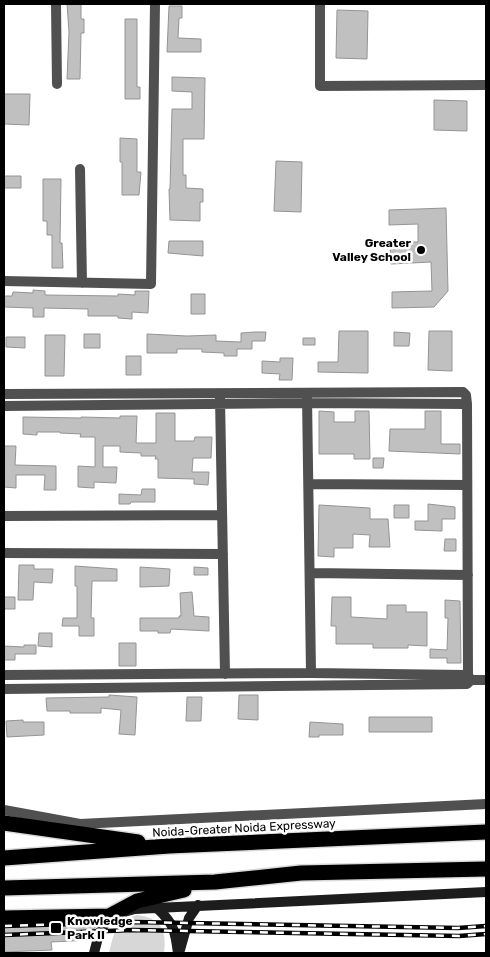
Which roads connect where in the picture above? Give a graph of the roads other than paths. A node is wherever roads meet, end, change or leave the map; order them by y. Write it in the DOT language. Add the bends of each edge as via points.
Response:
graph roads {
  1 [pos="56,4"];
  2 [pos="155,4"];
  3 [pos="320,4"];
  4 [pos="57,84"];
  5 [pos="486,85"];
  6 [pos="80,169"];
  7 [pos="4,281"];
  8 [pos="82,283"];
  9 [pos="220,392"];
  10 [pos="307,392"];
  11 [pos="4,394"];
  12 [pos="42,394"];
  13 [pos="308,403"];
  14 [pos="220,404"];
  15 [pos="467,404"];
  16 [pos="43,405"];
  17 [pos="4,406"];
  18 [pos="310,484"];
  19 [pos="468,485"];
  20 [pos="222,515"];
  21 [pos="4,516"];
  22 [pos="4,553"];
  23 [pos="223,554"];
  24 [pos="310,573"];
  25 [pos="468,575"];
  26 [pos="311,673"];
  27 [pos="225,674"];
  28 [pos="4,675"];
  29 [pos="470,678"];
  30 [pos="486,680"];
  31 [pos="4,689"];
  32 [pos="486,804"];
  33 [pos="4,810"];
  34 [pos="4,824"];
  35 [pos="486,832"];
  36 [pos="169,846"];
  37 [pos="4,858"];
  38 [pos="486,869"];
  39 [pos="215,882"];
  40 [pos="4,888"];
  41 [pos="486,892"];
  42 [pos="198,905"];
  43 [pos="156,908"];
  44 [pos="109,916"];
  45 [pos="4,918"];
  46 [pos="94,953"];
  47 [pos="178,953"];
  1 -- 4 [label="street"];
  2 -- 8 [label="street" via="151,284"];
  3 -- 5 [label="street" via="320,86"];
  6 -- 8 [label="street"];
  7 -- 8 [label="street"];
  9 -- 10 [label="street"];
  9 -- 12 [label="street"];
  9 -- 14 [label="street"];
  10 -- 13 [label="street"];
  10 -- 15 [label="street" via="459,391 466,395"];
  11 -- 12 [label="street"];
  12 -- 16 [label="street"];
  13 -- 14 [label="street"];
  13 -- 15 [label="street"];
  13 -- 18 [label="street"];
  14 -- 16 [label="street"];
  14 -- 20 [label="street"];
  15 -- 19 [label="street"];
  16 -- 17 [label="street"];
  18 -- 19 [label="street"];
  18 -- 24 [label="street"];
  19 -- 25 [label="street"];
  20 -- 21 [label="street"];
  20 -- 23 [label="street"];
  22 -- 23 [label="street"];
  23 -- 27 [label="street"];
  24 -- 25 [label="street"];
  24 -- 26 [label="street"];
  25 -- 29 [label="street"];
  26 -- 27 [label="street"];
  26 -- 29 [label="street"];
  27 -- 28 [label="street"];
  29 -- 30 [label="street"];
  29 -- 31 [label="street" via="467,684"];
  32 -- 33 [label="street" via="80,824"];
  34 -- 36 [label="highway"];
  35 -- 36 [label="highway, Noida-Greater Noida Expressway"];
  36 -- 37 [label="highway, Noida-Greater Noida Expressway"];
  38 -- 39 [label="highway" via="301,873"];
  39 -- 40 [label="highway"];
  39 -- 44 [label="highway" via="137,901"];
  41 -- 42 [label="street"];
  42 -- 43 [label="street"];
  42 -- 47 [label="street" via="189,918"];
  43 -- 44 [label="street" via="135,909"];
  43 -- 47 [label="street" via="174,929"];
  44 -- 45 [label="highway"];
  44 -- 46 [label="street" via="99,934"];
}
